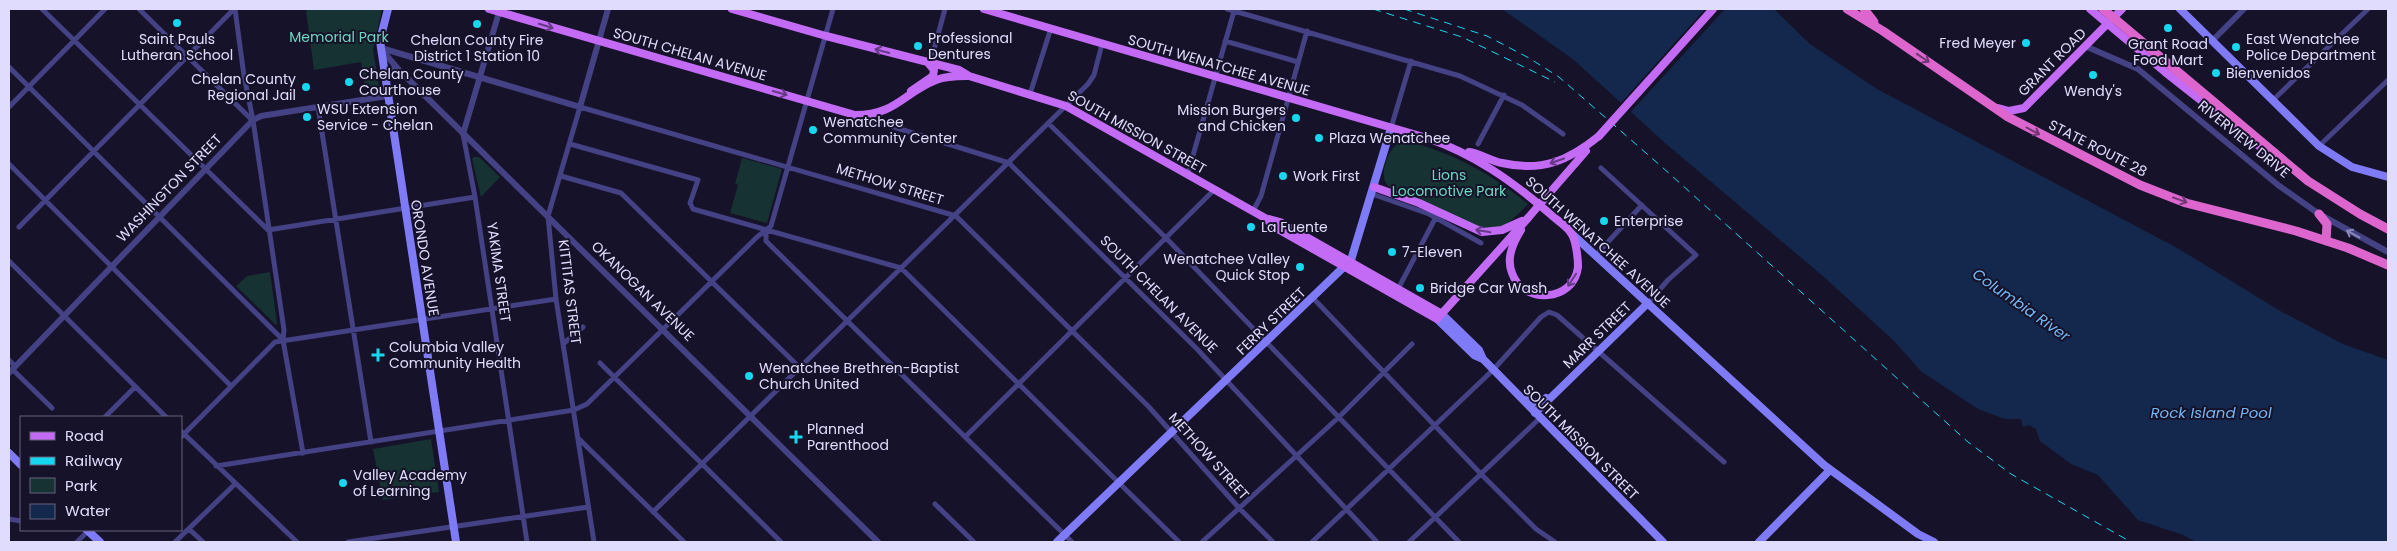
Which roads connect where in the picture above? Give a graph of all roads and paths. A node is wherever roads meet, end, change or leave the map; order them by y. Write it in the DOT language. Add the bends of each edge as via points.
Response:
graph roads {
  1 [pos="42,9"];
  2 [pos="105,9"];
  3 [pos="139,9"];
  4 [pos="234,9"];
  5 [pos="388,9"];
  6 [pos="489,9"];
  7 [pos="608,9"];
  8 [pos="732,9"];
  9 [pos="833,9"];
  10 [pos="945,9"];
  11 [pos="984,9"];
  12 [pos="1227,9"];
  13 [pos="1713,9"];
  14 [pos="1847,9"];
  15 [pos="1864,9"];
  16 [pos="2090,9"];
  17 [pos="2103,9"];
  18 [pos="2122,9"];
  19 [pos="2180,9"];
  20 [pos="2244,9"];
  21 [pos="2368,9"];
  22 [pos="499,10"];
  23 [pos="1234,11"];
  24 [pos="2110,20"];
  25 [pos="1050,28"];
  26 [pos="1307,31"];
  27 [pos="1883,31"];
  28 [pos="826,36"];
  29 [pos="74,40"];
  30 [pos="2212,40"];
  31 [pos="599,41"];
  32 [pos="1225,42"];
  33 [pos="1102,44"];
  34 [pos="2085,46"];
  35 [pos="381,48"];
  36 [pos="187,56"];
  37 [pos="1411,60"];
  38 [pos="1298,62"];
  39 [pos="929,64"];
  40 [pos="9,67"];
  41 [pos="384,69"];
  42 [pos="403,74"];
  43 [pos="969,76"];
  44 [pos="1214,76"];
  45 [pos="478,78"];
  46 [pos="2388,80"];
  47 [pos="28,87"];
  48 [pos="1030,94"];
  49 [pos="1504,95"];
  50 [pos="387,96"];
  51 [pos="1288,97"];
  52 [pos="905,99"];
  53 [pos="806,101"];
  54 [pos="2271,101"];
  55 [pos="140,104"];
  56 [pos="1992,105"];
  57 [pos="1066,106"];
  58 [pos="9,107"];
  59 [pos="318,107"];
  60 [pos="580,107"];
  61 [pos="878,113"];
  62 [pos="855,114"];
  63 [pos="253,120"];
  64 [pos="884,124"];
  65 [pos="1048,124"];
  66 [pos="1391,128"];
  67 [pos="464,134"];
  68 [pos="1563,134"];
  69 [pos="1598,136"];
  70 [pos="570,144"];
  71 [pos="1478,144"];
  72 [pos="2319,146"];
  73 [pos="93,152"];
  74 [pos="1462,152"];
  75 [pos="1009,163"];
  76 [pos="9,164"];
  77 [pos="788,166"];
  78 [pos="205,168"];
  79 [pos="1601,168"];
  80 [pos="1188,173"];
  81 [pos="561,176"];
  82 [pos="2388,177"];
  83 [pos="1215,189"];
  84 [pos="1373,191"];
  85 [pos="475,197"];
  86 [pos="45,201"];
  87 [pos="1642,205"];
  88 [pos="404,207"];
  89 [pos="1253,211"];
  90 [pos="2319,214"];
  91 [pos="548,216"];
  92 [pos="956,216"];
  93 [pos="158,217"];
  94 [pos="1436,217"];
  95 [pos="1528,218"];
  96 [pos="335,219"];
  97 [pos="2336,224"];
  98 [pos="19,227"];
  99 [pos="2388,229"];
  100 [pos="268,230"];
  101 [pos="766,230"];
  102 [pos="2327,230"];
  103 [pos="1572,233"];
  104 [pos="1166,238"];
  105 [pos="2326,241"];
  106 [pos="1481,242"];
  107 [pos="2388,252"];
  108 [pos="1596,255"];
  109 [pos="9,261"];
  110 [pos="1347,264"];
  111 [pos="2388,265"];
  112 [pos="111,267"];
  113 [pos="901,268"];
  114 [pos="1125,278"];
  115 [pos="711,282"];
  116 [pos="1398,289"];
  117 [pos="1312,298"];
  118 [pos="556,299"];
  119 [pos="1648,303"];
  120 [pos="492,309"];
  121 [pos="64,316"];
  122 [pos="1440,316"];
  123 [pos="422,320"];
  124 [pos="848,320"];
  125 [pos="583,327"];
  126 [pos="663,329"];
  127 [pos="352,331"];
  128 [pos="1071,332"];
  129 [pos="283,340"];
  130 [pos="1267,342"];
  131 [pos="563,344"];
  132 [pos="1412,344"];
  133 [pos="1598,352"];
  134 [pos="9,360"];
  135 [pos="600,363"];
  136 [pos="800,368"];
  137 [pos="12,369"];
  138 [pos="1493,370"];
  139 [pos="1384,372"];
  140 [pos="614,377"];
  141 [pos="1226,381"];
  142 [pos="1018,384"];
  143 [pos="231,386"];
  144 [pos="135,387"];
  145 [pos="1558,391"];
  146 [pos="1520,397"];
  147 [pos="52,408"];
  148 [pos="574,410"];
  149 [pos="106,416"];
  150 [pos="165,416"];
  151 [pos="751,416"];
  152 [pos="1537,416"];
  153 [pos="1339,417"];
  154 [pos="508,420"];
  155 [pos="1435,425"];
  156 [pos="439,432"];
  157 [pos="1171,433"];
  158 [pos="182,434"];
  159 [pos="965,437"];
  160 [pos="578,439"];
  161 [pos="370,442"];
  162 [pos="9,453"];
  163 [pos="303,453"];
  164 [pos="1296,456"];
  165 [pos="1724,462"];
  166 [pos="20,464"];
  167 [pos="702,464"];
  168 [pos="216,466"];
  169 [pos="1388,470"];
  170 [pos="1830,470"];
  171 [pos="1481,474"];
  172 [pos="1119,483"];
  173 [pos="235,484"];
  174 [pos="935,504"];
  175 [pos="588,507"];
  176 [pos="1239,508"];
  177 [pos="1346,510"];
  178 [pos="653,512"];
  179 [pos="523,517"];
  180 [pos="1435,518"];
  181 [pos="454,528"];
  182 [pos="189,529"];
  183 [pos="87,531"];
  184 [pos="89,531"];
  185 [pos="1064,535"];
  186 [pos="77,542"];
  187 [pos="100,542"];
  188 [pos="175,542"];
  189 [pos="203,542"];
  190 [pos="297,542"];
  191 [pos="348,542"];
  192 [pos="456,542"];
  193 [pos="527,542"];
  194 [pos="594,542"];
  195 [pos="684,542"];
  196 [pos="781,542"];
  197 [pos="878,542"];
  198 [pos="974,542"];
  199 [pos="1057,542"];
  200 [pos="1072,542"];
  201 [pos="1179,542"];
  202 [pos="1202,542"];
  203 [pos="1273,542"];
  204 [pos="1312,542"];
  205 [pos="1377,542"];
  206 [pos="1409,542"];
  207 [pos="1458,542"];
  208 [pos="1555,542"];
  209 [pos="1663,542"];
  210 [pos="1759,542"];
  211 [pos="1934,542"];
  1 -- 29 [label="street"];
  2 -- 29 [label="street"];
  3 -- 36 [label="street"];
  4 -- 36 [label="street"];
  4 -- 63 [label="street"];
  5 -- 35 [label="main road, ORONDO AVENUE"];
  6 -- 22 [label="main road, SOUTH CHELAN AVENUE"];
  7 -- 31 [label="street, KITTITAS STREET"];
  8 -- 28 [label="main road, SOUTH MISSION STREET"];
  9 -- 28 [label="street"];
  10 -- 39 [label="street"];
  11 -- 25 [label="main road, SOUTH WENATCHEE AVENUE"];
  12 -- 23 [label="street"];
  13 -- 69 [label="main road, bridge"];
  14 -- 27 [label="highway, STATE ROUTE 28"];
  15 -- 27 [label="highway"];
  16 -- 24 [label="main road"];
  17 -- 24 [label="highway"];
  18 -- 24 [label="main road, GRANT ROAD"];
  19 -- 30 [label="main road"];
  20 -- 30 [label="street"];
  21 -- 54 [label="street"];
  22 -- 31 [label="main road, SOUTH CHELAN AVENUE, one-way"];
  22 -- 45 [label="street, YAKIMA STREET"];
  23 -- 26 [label="street"];
  23 -- 32 [label="street"];
  24 -- 34 [label="main road, GRANT ROAD"];
  24 -- 99 [label="highway" via="2287,165 2336,200"];
  25 -- 33 [label="main road, SOUTH WENATCHEE AVENUE"];
  25 -- 48 [label="street"];
  26 -- 37 [label="street"];
  26 -- 38 [label="street"];
  27 -- 56 [label="highway, STATE ROUTE 28, one-way"];
  39 -- 28 [label="main road, SOUTH MISSION STREET, one-way"];
  28 -- 53 [label="street"];
  29 -- 47 [label="street"];
  29 -- 55 [label="street"];
  30 -- 54 [label="main road"];
  31 -- 53 [label="main road, SOUTH CHELAN AVENUE, one-way"];
  31 -- 60 [label="street, KITTITAS STREET"];
  32 -- 38 [label="street"];
  32 -- 44 [label="street"];
  33 -- 44 [label="main road, SOUTH WENATCHEE AVENUE"];
  33 -- 57 [label="street" via="1094,75"];
  34 -- 56 [label="main road, GRANT ROAD" via="2024,108 2009,112"];
  34 -- 90 [label="street, RIVERVIEW DRIVE" via="2138,69"];
  35 -- 41 [label="main road, ORONDO AVENUE"];
  35 -- 42 [label="street"];
  35 -- 45 [label="street, METHOW STREET"];
  36 -- 55 [label="street"];
  36 -- 63 [label="street"];
  37 -- 49 [label="street"];
  37 -- 66 [label="street, FERRY STREET"];
  38 -- 51 [label="street"];
  39 -- 43 [label="main road, SOUTH MISSION STREET" via="959,70"];
  39 -- 52 [label="main road" via="934,70 933,76 914,87"];
  40 -- 47 [label="street"];
  41 -- 42 [label="street, OKANOGAN AVENUE"];
  41 -- 50 [label="main road, ORONDO AVENUE"];
  42 -- 67 [label="street, OKANOGAN AVENUE"];
  43 -- 48 [label="main road, SOUTH MISSION STREET"];
  43 -- 52 [label="main road" via="951,76 934,81"];
  44 -- 51 [label="main road, SOUTH WENATCHEE AVENUE"];
  44 -- 80 [label="street"];
  45 -- 60 [label="street, METHOW STREET"];
  45 -- 67 [label="street, YAKIMA STREET"];
  46 -- 72 [label="street"];
  47 -- 58 [label="street"];
  47 -- 73 [label="street"];
  48 -- 57 [label="main road, SOUTH MISSION STREET"];
  49 -- 68 [label="street"];
  49 -- 71 [label="street"];
  50 -- 59 [label="street, WASHINGTON STREET"];
  50 -- 88 [label="main road, ORONDO AVENUE"];
  51 -- 66 [label="main road, SOUTH WENATCHEE AVENUE"];
  51 -- 89 [label="street" via="1261,196"];
  52 -- 61 [label="main road"];
  53 -- 62 [label="main road, SOUTH CHELAN AVENUE"];
  53 -- 77 [label="street"];
  54 -- 72 [label="main road"];
  55 -- 73 [label="street"];
  55 -- 78 [label="street"];
  56 -- 105 [label="highway, STATE ROUTE 28, one-way" via="2008,117 2140,185 2186,203"];
  57 -- 65 [label="street"];
  57 -- 80 [label="main road, SOUTH MISSION STREET"];
  59 -- 63 [label="street, WASHINGTON STREET"];
  59 -- 96 [label="street"];
  60 -- 70 [label="street, KITTITAS STREET"];
  60 -- 77 [label="street, METHOW STREET"];
  61 -- 62 [label="main road"];
  61 -- 64 [label="street"];
  62 -- 64 [label="street, SOUTH CHELAN AVENUE"];
  63 -- 78 [label="street, WASHINGTON STREET"];
  63 -- 100 [label="street"];
  64 -- 75 [label="street, SOUTH CHELAN AVENUE"];
  65 -- 75 [label="street"];
  65 -- 104 [label="street"];
  66 -- 74 [label="main road, SOUTH WENATCHEE AVENUE"];
  66 -- 84 [label="main road, FERRY STREET"];
  67 -- 85 [label="street, YAKIMA STREET"];
  67 -- 91 [label="street, OKANOGAN AVENUE"];
  69 -- 74 [label="main road, one-way" via="1578,153 1557,163 1536,166 1500,163 1475,152"];
  69 -- 95 [label="main road, bridge"];
  70 -- 81 [label="street, KITTITAS STREET"];
  70 -- 101 [label="street" via="698,180 693,209"];
  72 -- 82 [label="main road" via="2352,167"];
  73 -- 86 [label="street"];
  73 -- 93 [label="street"];
  74 -- 103 [label="main road, SOUTH WENATCHEE AVENUE" via="1510,181"];
  75 -- 92 [label="street"];
  75 -- 114 [label="street, SOUTH CHELAN AVENUE"];
  76 -- 86 [label="street"];
  77 -- 92 [label="street, METHOW STREET"];
  77 -- 101 [label="street" via="771,226"];
  78 -- 93 [label="street, WASHINGTON STREET"];
  78 -- 100 [label="street"];
  79 -- 87 [label="street"];
  80 -- 83 [label="main road, SOUTH MISSION STREET"];
  81 -- 91 [label="street, KITTITAS STREET"];
  81 -- 115 [label="street" via="621,193"];
  83 -- 89 [label="main road, SOUTH MISSION STREET"];
  83 -- 104 [label="street"];
  84 -- 94 [label="street"];
  95 -- 84 [label="main road, one-way" via="1502,230 1482,232 1419,202"];
  84 -- 110 [label="main road, FERRY STREET" via="1355,254"];
  85 -- 88 [label="street"];
  85 -- 120 [label="street, YAKIMA STREET"];
  86 -- 98 [label="street"];
  86 -- 112 [label="street"];
  87 -- 108 [label="street"];
  87 -- 119 [label="street, MARR STREET" via="1696,255"];
  88 -- 96 [label="street"];
  88 -- 123 [label="main road, ORONDO AVENUE"];
  89 -- 110 [label="main road, SOUTH MISSION STREET" via="1280,222"];
  90 -- 97 [label="street, RIVERVIEW DRIVE"];
  90 -- 102 [label="highway" via="2326,222"];
  91 -- 118 [label="street, KITTITAS STREET"];
  91 -- 126 [label="street, OKANOGAN AVENUE"];
  92 -- 113 [label="street"];
  92 -- 128 [label="street, METHOW STREET"];
  93 -- 112 [label="street, WASHINGTON STREET"];
  93 -- 129 [label="street"];
  94 -- 106 [label="street"];
  94 -- 116 [label="street"];
  103 -- 95 [label="main road, one-way" via="1578,266 1568,287 1556,294 1538,296 1529,293 1515,281 1510,268 1512,248"];
  95 -- 122 [label="main road"];
  96 -- 100 [label="street"];
  96 -- 127 [label="street"];
  97 -- 102 [label="highway" via="2330,224"];
  107 -- 97 [label="street, RIVERVIEW DRIVE, one-way"];
  100 -- 129 [label="street"];
  101 -- 113 [label="street"];
  101 -- 115 [label="street"];
  101 -- 124 [label="street" via="766,241"];
  102 -- 105 [label="highway"];
  103 -- 108 [label="main road, SOUTH WENATCHEE AVENUE"];
  104 -- 114 [label="street"];
  104 -- 130 [label="street"];
  105 -- 111 [label="highway, STATE ROUTE 28"];
  108 -- 119 [label="main road, SOUTH WENATCHEE AVENUE"];
  109 -- 121 [label="street"];
  110 -- 116 [label="main road, SOUTH MISSION STREET"];
  110 -- 117 [label="main road, FERRY STREET"];
  110 -- 122 [label="main road, SOUTH MISSION STREET"];
  112 -- 121 [label="street, WASHINGTON STREET"];
  112 -- 143 [label="street"];
  113 -- 124 [label="street"];
  113 -- 142 [label="street"];
  114 -- 128 [label="street"];
  114 -- 141 [label="street, SOUTH CHELAN AVENUE"];
  115 -- 126 [label="street"];
  115 -- 136 [label="street"];
  116 -- 122 [label="main road, SOUTH MISSION STREET"];
  117 -- 130 [label="main road, FERRY STREET"];
  117 -- 139 [label="street"];
  118 -- 120 [label="street"];
  118 -- 131 [label="street, KITTITAS STREET"];
  119 -- 133 [label="main road, MARR STREET"];
  119 -- 170 [label="main road, SOUTH WENATCHEE AVENUE"];
  120 -- 123 [label="street"];
  120 -- 154 [label="street, YAKIMA STREET"];
  121 -- 137 [label="street, WASHINGTON STREET"];
  121 -- 144 [label="street"];
  122 -- 138 [label="main road, SOUTH MISSION STREET"];
  123 -- 127 [label="street"];
  123 -- 156 [label="main road, ORONDO AVENUE"];
  124 -- 136 [label="street"];
  124 -- 159 [label="street"];
  125 -- 131 [label="street"];
  126 -- 140 [label="street"];
  126 -- 151 [label="street, OKANOGAN AVENUE"];
  127 -- 129 [label="street"];
  127 -- 161 [label="street"];
  128 -- 142 [label="street"];
  128 -- 157 [label="street, METHOW STREET" via="1149,407"];
  129 -- 143 [label="street" via="274,342"];
  129 -- 163 [label="street"];
  130 -- 141 [label="main road, FERRY STREET"];
  130 -- 153 [label="street"];
  131 -- 148 [label="street, KITTITAS STREET"];
  132 -- 139 [label="street"];
  133 -- 138 [label="street" via="1557,315 1549,312"];
  133 -- 145 [label="main road, MARR STREET"];
  133 -- 165 [label="street"];
  134 -- 137 [label="street"];
  135 -- 140 [label="street"];
  136 -- 151 [label="street"];
  137 -- 147 [label="street"];
  138 -- 146 [label="main road, SOUTH MISSION STREET"];
  138 -- 155 [label="street"];
  139 -- 153 [label="street"];
  139 -- 155 [label="street"];
  140 -- 148 [label="street" via="586,404"];
  140 -- 167 [label="street"];
  141 -- 157 [label="main road, FERRY STREET"];
  141 -- 164 [label="street, SOUTH CHELAN AVENUE"];
  142 -- 159 [label="street"];
  142 -- 172 [label="street"];
  143 -- 158 [label="street"];
  144 -- 149 [label="street"];
  144 -- 150 [label="street"];
  145 -- 146 [label="main road, MARR STREET" via="1553,391 1540,402"];
  145 -- 152 [label="main road, MARR STREET"];
  146 -- 152 [label="main road, SOUTH MISSION STREET"];
  148 -- 154 [label="street"];
  148 -- 160 [label="street, KITTITAS STREET"];
  151 -- 167 [label="street"];
  151 -- 197 [label="street, OKANOGAN AVENUE"];
  152 -- 171 [label="street, MARR STREET"];
  152 -- 209 [label="main road, SOUTH MISSION STREET"];
  153 -- 164 [label="street"];
  153 -- 169 [label="street"];
  154 -- 156 [label="street"];
  154 -- 179 [label="street, YAKIMA STREET"];
  155 -- 169 [label="street"];
  155 -- 171 [label="street"];
  156 -- 161 [label="street"];
  156 -- 181 [label="main road, ORONDO AVENUE"];
  157 -- 172 [label="main road, FERRY STREET"];
  157 -- 176 [label="street, METHOW STREET"];
  158 -- 168 [label="street"];
  159 -- 185 [label="street"];
  160 -- 175 [label="street, KITTITAS STREET"];
  160 -- 178 [label="street"];
  161 -- 163 [label="street"];
  162 -- 166 [label="main road"];
  163 -- 168 [label="street"];
  164 -- 176 [label="street"];
  164 -- 177 [label="street, SOUTH CHELAN AVENUE"];
  167 -- 178 [label="street"];
  167 -- 196 [label="street"];
  168 -- 173 [label="street"];
  169 -- 177 [label="street"];
  169 -- 180 [label="street"];
  170 -- 210 [label="main road"];
  170 -- 211 [label="main road, SOUTH WENATCHEE AVENUE" via="1918,534"];
  171 -- 180 [label="street, MARR STREET"];
  171 -- 208 [label="street" via="1536,529"];
  172 -- 185 [label="main road, FERRY STREET"];
  172 -- 201 [label="street"];
  173 -- 182 [label="street"];
  173 -- 190 [label="street"];
  174 -- 198 [label="street"];
  175 -- 179 [label="street"];
  175 -- 194 [label="street, KITTITAS STREET"];
  176 -- 202 [label="street"];
  176 -- 203 [label="street, METHOW STREET"];
  177 -- 204 [label="street"];
  177 -- 205 [label="street, SOUTH CHELAN AVENUE"];
  178 -- 195 [label="street"];
  179 -- 181 [label="street"];
  179 -- 193 [label="street, YAKIMA STREET"];
  180 -- 206 [label="street, MARR STREET"];
  180 -- 207 [label="street"];
  181 -- 191 [label="street"];
  181 -- 192 [label="main road, ORONDO AVENUE"];
  182 -- 188 [label="street"];
  182 -- 189 [label="street"];
  183 -- 186 [label="street"];
  184 -- 187 [label="main road"];
  185 -- 199 [label="main road, FERRY STREET"];
  185 -- 200 [label="street"];
}
